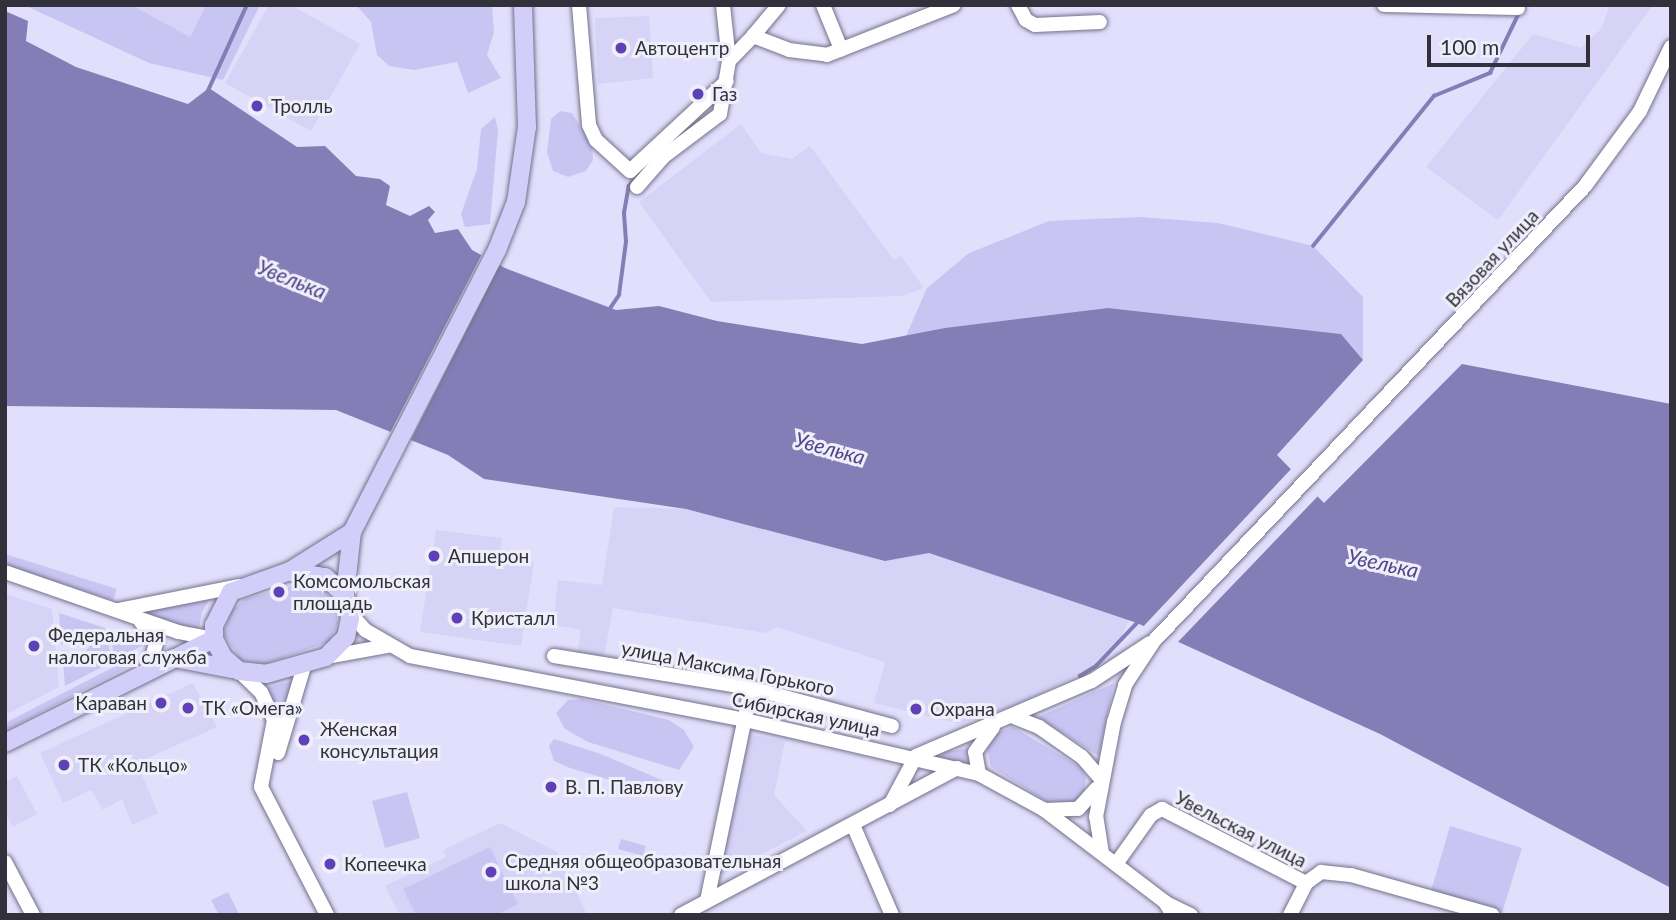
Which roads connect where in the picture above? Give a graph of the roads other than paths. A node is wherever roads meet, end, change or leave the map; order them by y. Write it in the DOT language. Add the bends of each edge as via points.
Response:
graph roads {
  1 [pos="523,5"];
  2 [pos="579,5"];
  3 [pos="723,5"];
  4 [pos="779,5"];
  5 [pos="823,5"];
  6 [pos="954,5"];
  7 [pos="1018,5"];
  8 [pos="1384,5"];
  9 [pos="1518,9"];
  10 [pos="1100,22"];
  11 [pos="753,36"];
  12 [pos="1671,47"];
  13 [pos="841,49"];
  14 [pos="729,61"];
  15 [pos="727,81"];
  16 [pos="637,187"];
  17 [pos="352,532"];
  18 [pos="290,571"];
  19 [pos="5,572"];
  20 [pos="239,586"];
  21 [pos="347,603"];
  22 [pos="118,610"];
  23 [pos="134,617"];
  24 [pos="214,639"];
  25 [pos="1154,641"];
  26 [pos="388,646"];
  27 [pos="554,656"];
  28 [pos="326,657"];
  29 [pos="174,658"];
  30 [pos="305,663"];
  31 [pos="239,671"];
  32 [pos="148,672"];
  33 [pos="751,688"];
  34 [pos="1014,717"];
  35 [pos="745,720"];
  36 [pos="996,723"];
  37 [pos="892,726"];
  38 [pos="5,743"];
  39 [pos="916,756"];
  40 [pos="957,768"];
  41 [pos="979,774"];
  42 [pos="1100,781"];
  43 [pos="263,790"];
  44 [pos="890,806"];
  45 [pos="1043,809"];
  46 [pos="853,825"];
  47 [pos="1102,853"];
  48 [pos="5,862"];
  49 [pos="1116,864"];
  50 [pos="1306,883"];
  51 [pos="706,901"];
  52 [pos="1169,908"];
  53 [pos="33,915"];
  54 [pos="327,915"];
  55 [pos="681,915"];
  56 [pos="892,915"];
  57 [pos="1191,915"];
  58 [pos="1290,915"];
  59 [pos="1492,915"];
  1 -- 17 [label="main road" via="525,156 516,202 497,250"];
  2 -- 15 [label="street" via="589,125 596,141 630,171"];
  3 -- 14 [label="street"];
  4 -- 11 [label="street"];
  5 -- 13 [label="street"];
  6 -- 13 [label="street"];
  7 -- 10 [label="street" via="1026,20 1035,25"];
  8 -- 9 [label="street"];
  11 -- 13 [label="street" via="789,50 827,55"];
  11 -- 14 [label="street"];
  12 -- 25 [label="street, Вязовая улица" via="1640,111 1585,186"];
  14 -- 15 [label="street"];
  15 -- 16 [label="street" via="720,114 663,157"];
  17 -- 18 [label="main road"];
  17 -- 21 [label="main road"];
  18 -- 20 [label="main road"];
  18 -- 21 [label="main road" via="325,577"];
  19 -- 22 [label="street"];
  20 -- 22 [label="street"];
  20 -- 24 [label="main road" via="218,611"];
  21 -- 26 [label="street, Сибирская улица"];
  21 -- 28 [label="main road" via="346,637"];
  22 -- 23 [label="street"];
  23 -- 24 [label="street"];
  23 -- 32 [label="street" via="156,643"];
  24 -- 29 [label="main road"];
  24 -- 31 [label="main road" via="223,657"];
  25 -- 34 [label="street" via="1092,681"];
  25 -- 42 [label="street" via="1121,696"];
  26 -- 28 [label="street"];
  26 -- 35 [label="street, Сибирская улица" via="410,656"];
  27 -- 33 [label="street, улица Максима Горького"];
  28 -- 30 [label="main road"];
  29 -- 31 [label="main road"];
  29 -- 32 [label="main road"];
  30 -- 31 [label="main road" via="266,674"];
  30 -- 43 [label="street"];
  31 -- 43 [label="street" via="261,692 274,720"];
  32 -- 38 [label="main road"];
  33 -- 35 [label="street"];
  33 -- 37 [label="street, улица Максима Горького"];
  34 -- 36 [label="street"];
  34 -- 42 [label="street" via="1039,727 1082,757"];
  35 -- 39 [label="street, Сибирская улица"];
  35 -- 51 [label="street"];
  36 -- 39 [label="street"];
  36 -- 41 [label="street" via="978,744"];
  39 -- 40 [label="street, Сибирская улица"];
  39 -- 44 [label="street"];
  40 -- 41 [label="street, Сибирская улица"];
  40 -- 44 [label="street"];
  41 -- 45 [label="street, Сибирская улица"];
  42 -- 45 [label="street" via="1078,809"];
  42 -- 47 [label="street" via="1097,834"];
  43 -- 54 [label="street"];
  44 -- 46 [label="street"];
  45 -- 47 [label="street, Сибирская улица"];
  46 -- 51 [label="street"];
  46 -- 56 [label="street"];
  47 -- 49 [label="street, Сибирская улица"];
  48 -- 53 [label="street"];
  49 -- 50 [label="street, Увельская улица" via="1152,814 1162,809"];
  49 -- 52 [label="street, Сибирская улица"];
  50 -- 58 [label="street"];
  50 -- 59 [label="street, Увельская улица" via="1321,872 1350,875"];
  51 -- 55 [label="street"];
  52 -- 57 [label="street"];
}
